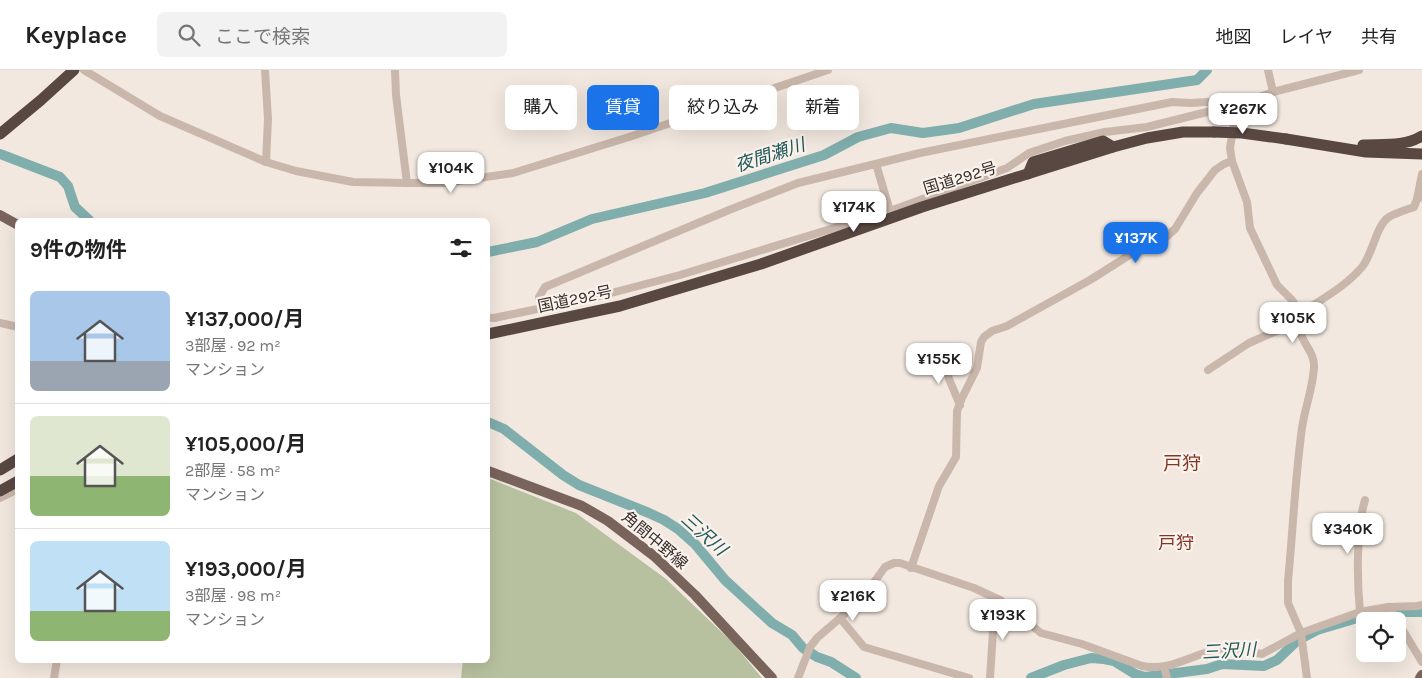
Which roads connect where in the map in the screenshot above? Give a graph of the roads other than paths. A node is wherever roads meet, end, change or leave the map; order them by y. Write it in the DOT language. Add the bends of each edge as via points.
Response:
graph roads {
  1 [pos="84,70"];
  2 [pos="265,70"];
  3 [pos="395,70"];
  4 [pos="828,70"];
  5 [pos="1268,70"];
  6 [pos="1359,70"];
  7 [pos="71,73"];
  8 [pos="1273,89"];
  9 [pos="1244,103"];
  10 [pos="0,134"];
  11 [pos="1422,136"];
  12 [pos="1326,146"];
  13 [pos="1422,154"];
  14 [pos="1232,161"];
  15 [pos="266,162"];
  16 [pos="876,164"];
  17 [pos="1422,174"];
  18 [pos="407,183"];
  19 [pos="1420,198"];
  20 [pos="890,211"];
  21 [pos="0,215"];
  22 [pos="15,223"];
  23 [pos="542,308"];
  24 [pos="1300,317"];
  25 [pos="490,318"];
  26 [pos="0,323"];
  27 [pos="15,326"];
  28 [pos="490,334"];
  29 [pos="946,358"];
  30 [pos="1208,370"];
  31 [pos="960,405"];
  32 [pos="15,455"];
  33 [pos="15,461"];
  34 [pos="0,464"];
  35 [pos="0,470"];
  36 [pos="490,472"];
  37 [pos="15,474"];
  38 [pos="0,482"];
  39 [pos="15,483"];
  40 [pos="15,490"];
  41 [pos="0,491"];
  42 [pos="0,498"];
  43 [pos="1365,500"];
  44 [pos="911,568"];
  45 [pos="1000,600"];
  46 [pos="1422,605"];
  47 [pos="1388,607"];
  48 [pos="1360,612"];
  49 [pos="1391,612"];
  50 [pos="1356,613"];
  51 [pos="840,618"];
  52 [pos="1301,633"];
  53 [pos="1406,636"];
  54 [pos="1422,662"];
  55 [pos="56,663"];
  56 [pos="1166,673"];
  57 [pos="54,678"];
  58 [pos="772,678"];
  59 [pos="798,678"];
  60 [pos="969,678"];
  61 [pos="990,678"];
  62 [pos="1307,678"];
  1 -- 15 [label="street" via="160,116"];
  2 -- 15 [label="street"];
  3 -- 18 [label="street"];
  4 -- 18 [label="street" via="513,173 444,183"];
  5 -- 8 [label="street"];
  6 -- 8 [label="street"];
  7 -- 10 [label="highway"];
  8 -- 9 [label="street"];
  9 -- 14 [label="street" via="1238,108 1234,123 1230,148"];
  9 -- 16 [label="street" via="1240,100 1172,102"];
  9 -- 20 [label="street" via="1147,127 1064,141 1029,153 1007,168"];
  11 -- 12 [label="highway" via="1397,145"];
  12 -- 13 [label="highway, 国道292号" via="1366,152"];
  12 -- 28 [label="highway, 国道292号, bridge" via="1242,133 1184,132 1147,138 922,207 761,264 610,308"];
  14 -- 24 [label="street" via="1247,202 1250,228 1270,274 1292,300"];
  14 -- 31 [label="street" via="1215,170 1175,229 1164,239 1131,254 984,338 977,368"];
  15 -- 18 [label="street" via="353,182"];
  16 -- 20 [label="street"];
  16 -- 23 [label="street" via="798,183 545,287 539,297"];
  17 -- 19 [label="street"];
  19 -- 24 [label="street" via="1414,207 1387,218 1379,230 1370,257 1350,281"];
  20 -- 23 [label="street" via="680,275"];
  21 -- 22 [label="main road"];
  23 -- 25 [label="street"];
  24 -- 30 [label="street" via="1249,343"];
  24 -- 52 [label="street" via="1300,332 1314,364 1302,428 1288,581 1288,602"];
  26 -- 27 [label="street"];
  29 -- 31 [label="street" via="949,378"];
  31 -- 44 [label="street" via="956,420 956,457 939,486"];
  32 -- 34 [label="street"];
  33 -- 35 [label="highway"];
  36 -- 58 [label="main road, 角間中野線" via="582,506 608,521 675,575"];
  37 -- 38 [label="highway"];
  39 -- 41 [label="highway"];
  40 -- 42 [label="street"];
  43 -- 48 [label="street" via="1360,515"];
  44 -- 45 [label="street"];
  44 -- 51 [label="street" via="900,563 886,567 862,598"];
  45 -- 56 [label="street" via="1041,633"];
  45 -- 61 [label="street" via="994,616"];
  46 -- 47 [label="street"];
  47 -- 48 [label="street"];
  47 -- 49 [label="street"];
  50 -- 52 [label="street"];
  51 -- 59 [label="street" via="812,644"];
  51 -- 60 [label="street" via="864,647"];
  52 -- 56 [label="street" via="1262,654 1235,647 1222,648"];
  52 -- 62 [label="street"];
  53 -- 54 [label="street"];
  55 -- 57 [label="street"];
}
